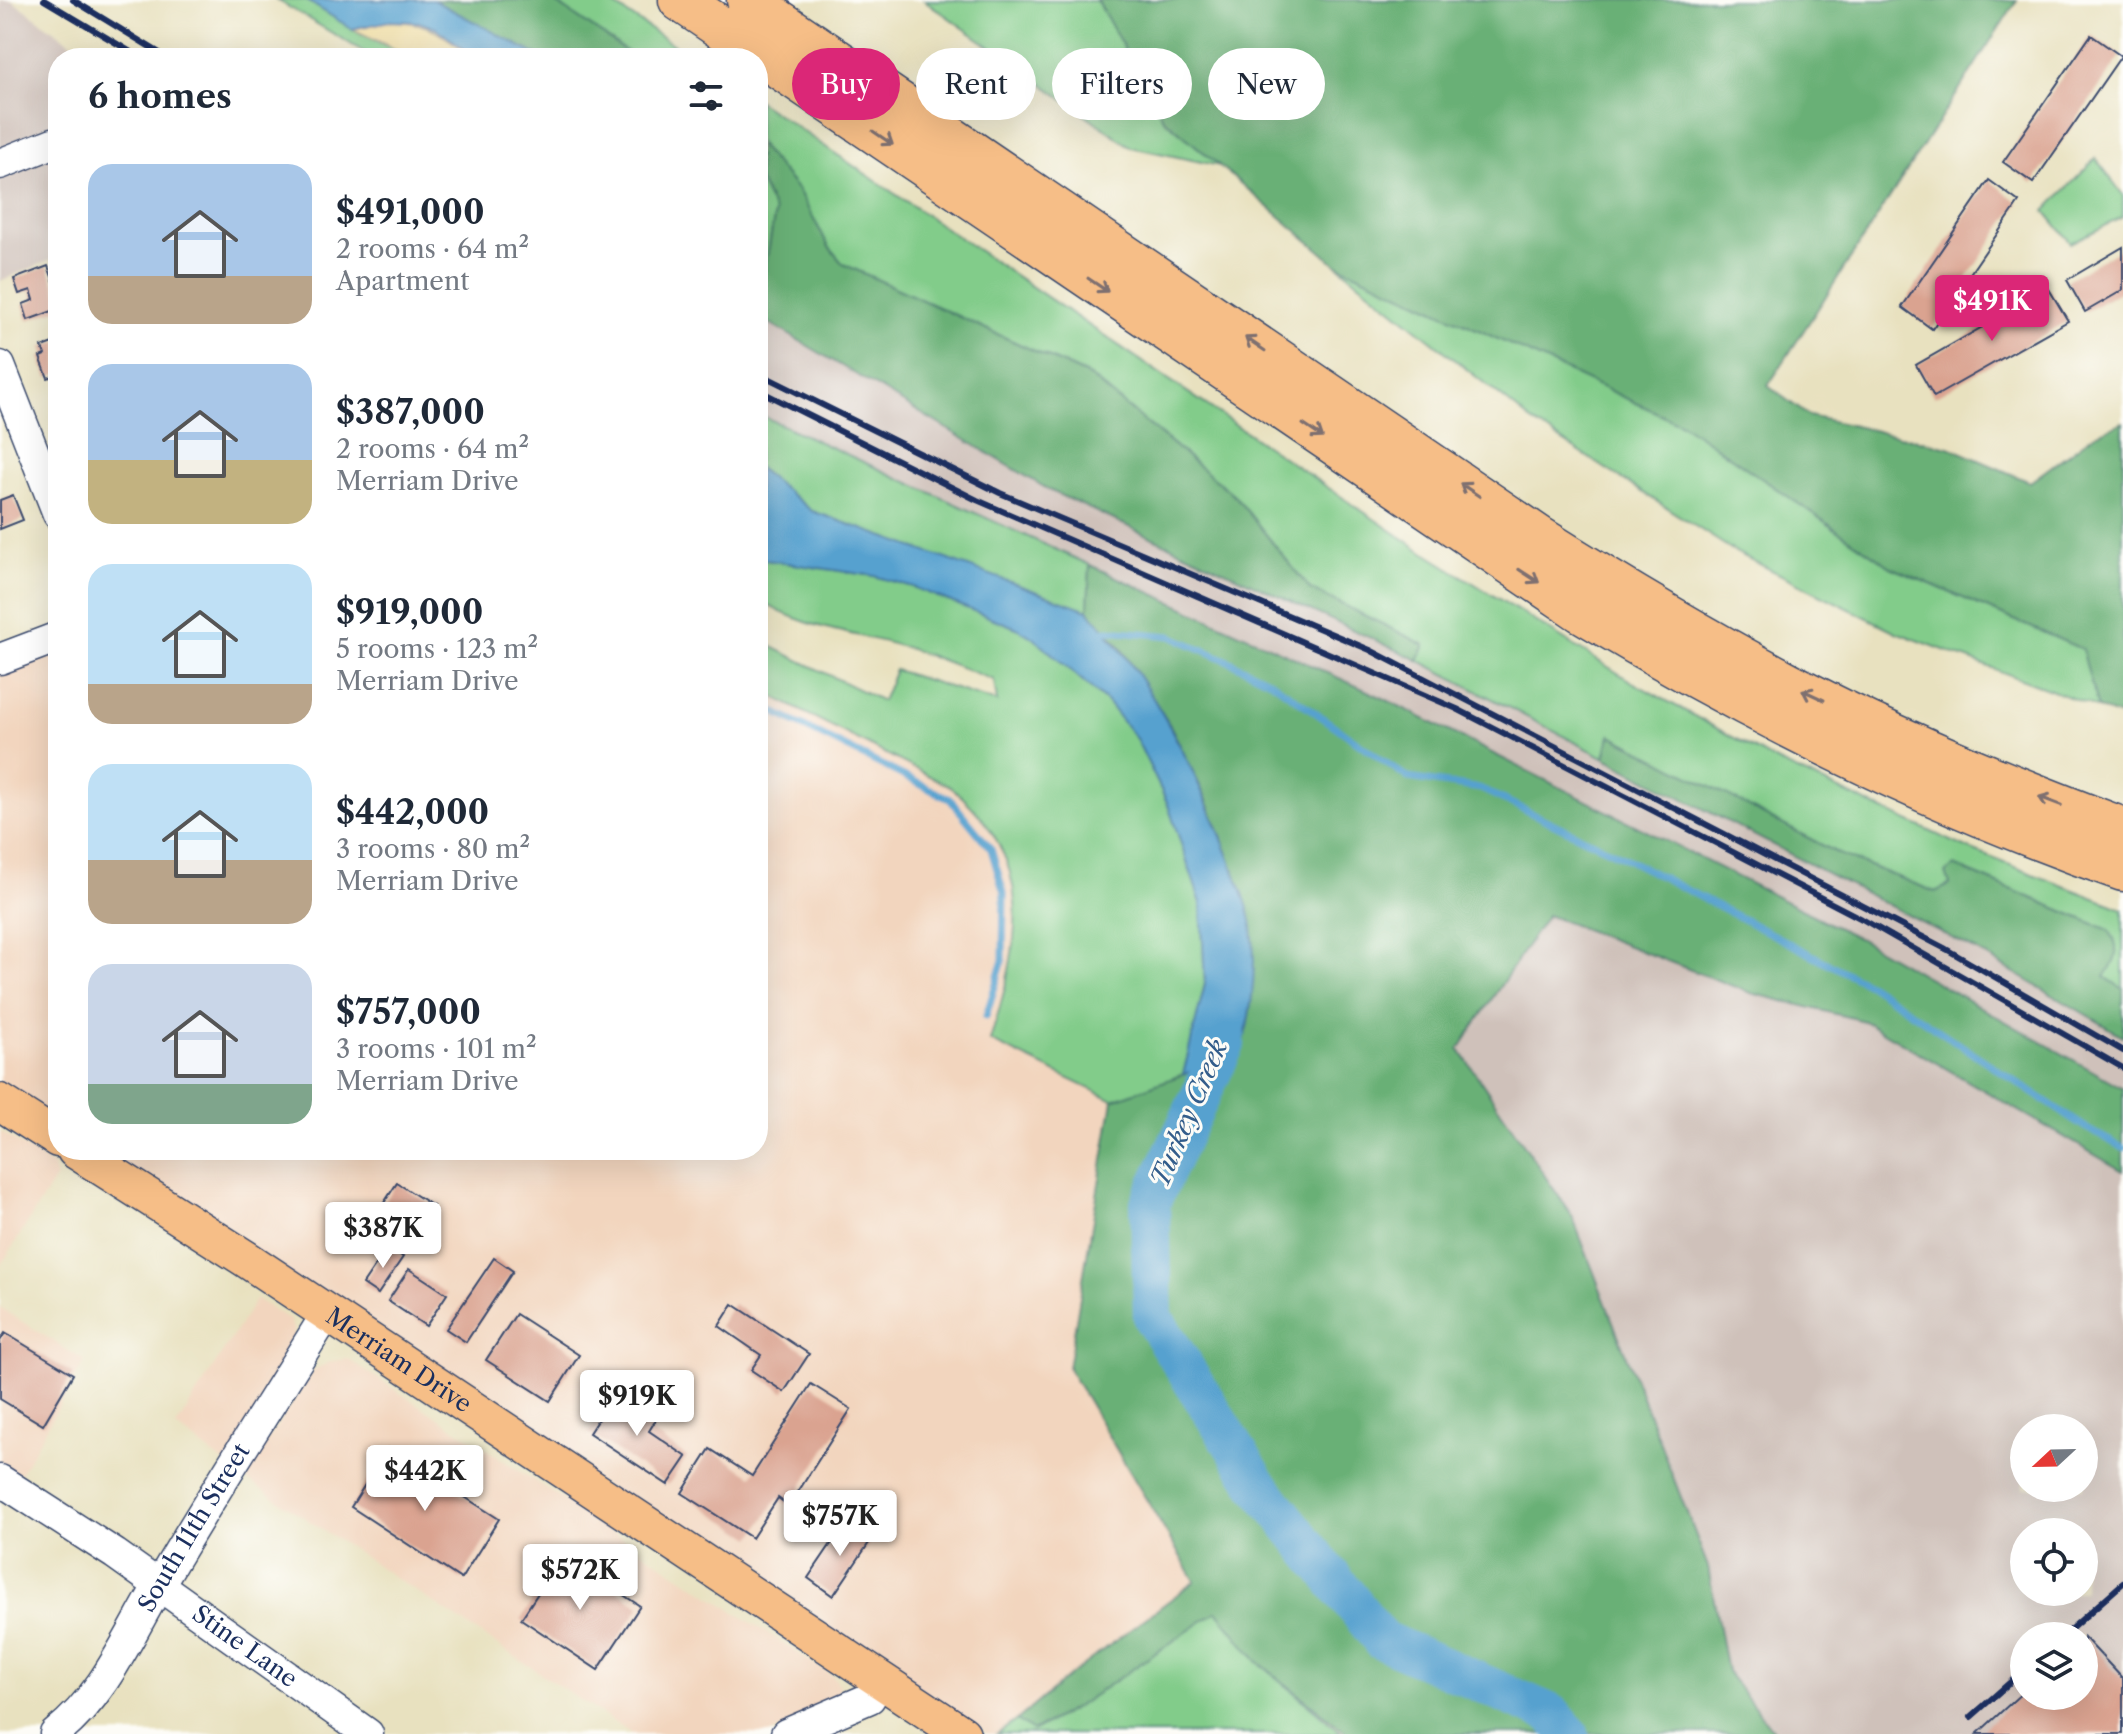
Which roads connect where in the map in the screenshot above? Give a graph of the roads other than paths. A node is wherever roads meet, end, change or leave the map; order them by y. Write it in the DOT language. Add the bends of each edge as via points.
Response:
graph roads {
  1 [pos="680,0"];
  2 [pos="748,0"];
  3 [pos="751,48"];
  4 [pos="768,60"];
  5 [pos="48,145"];
  6 [pos="0,164"];
  7 [pos="0,366"];
  8 [pos="48,488"];
  9 [pos="48,641"];
  10 [pos="0,659"];
  11 [pos="2123,829"];
  12 [pos="2123,870"];
  13 [pos="0,1102"];
  14 [pos="48,1133"];
  15 [pos="91,1160"];
  16 [pos="326,1315"];
  17 [pos="0,1480"];
  18 [pos="158,1586"];
  19 [pos="879,1681"];
  20 [pos="55,1734"];
  21 [pos="368,1734"];
  22 [pos="786,1734"];
  23 [pos="962,1734"];
  1 -- 3 [label="highway, one-way"];
  11 -- 2 [label="highway, one-way" via="1894,733 1655,610 1540,538"];
  4 -- 12 [label="highway, one-way" via="1581,611 1859,761"];
  5 -- 6 [label="street"];
  7 -- 8 [label="street"];
  9 -- 10 [label="street"];
  13 -- 14 [label="main road"];
  15 -- 16 [label="main road, Merriam Drive"];
  16 -- 18 [label="street, South 11th Street"];
  16 -- 19 [label="main road, Merriam Drive"];
  17 -- 18 [label="street, Stine Lane"];
  18 -- 20 [label="street, South 11th Street" via="88,1702"];
  18 -- 21 [label="street, Stine Lane"];
  19 -- 22 [label="street" via="870,1698"];
  19 -- 23 [label="main road, Merriam Drive"];
}
